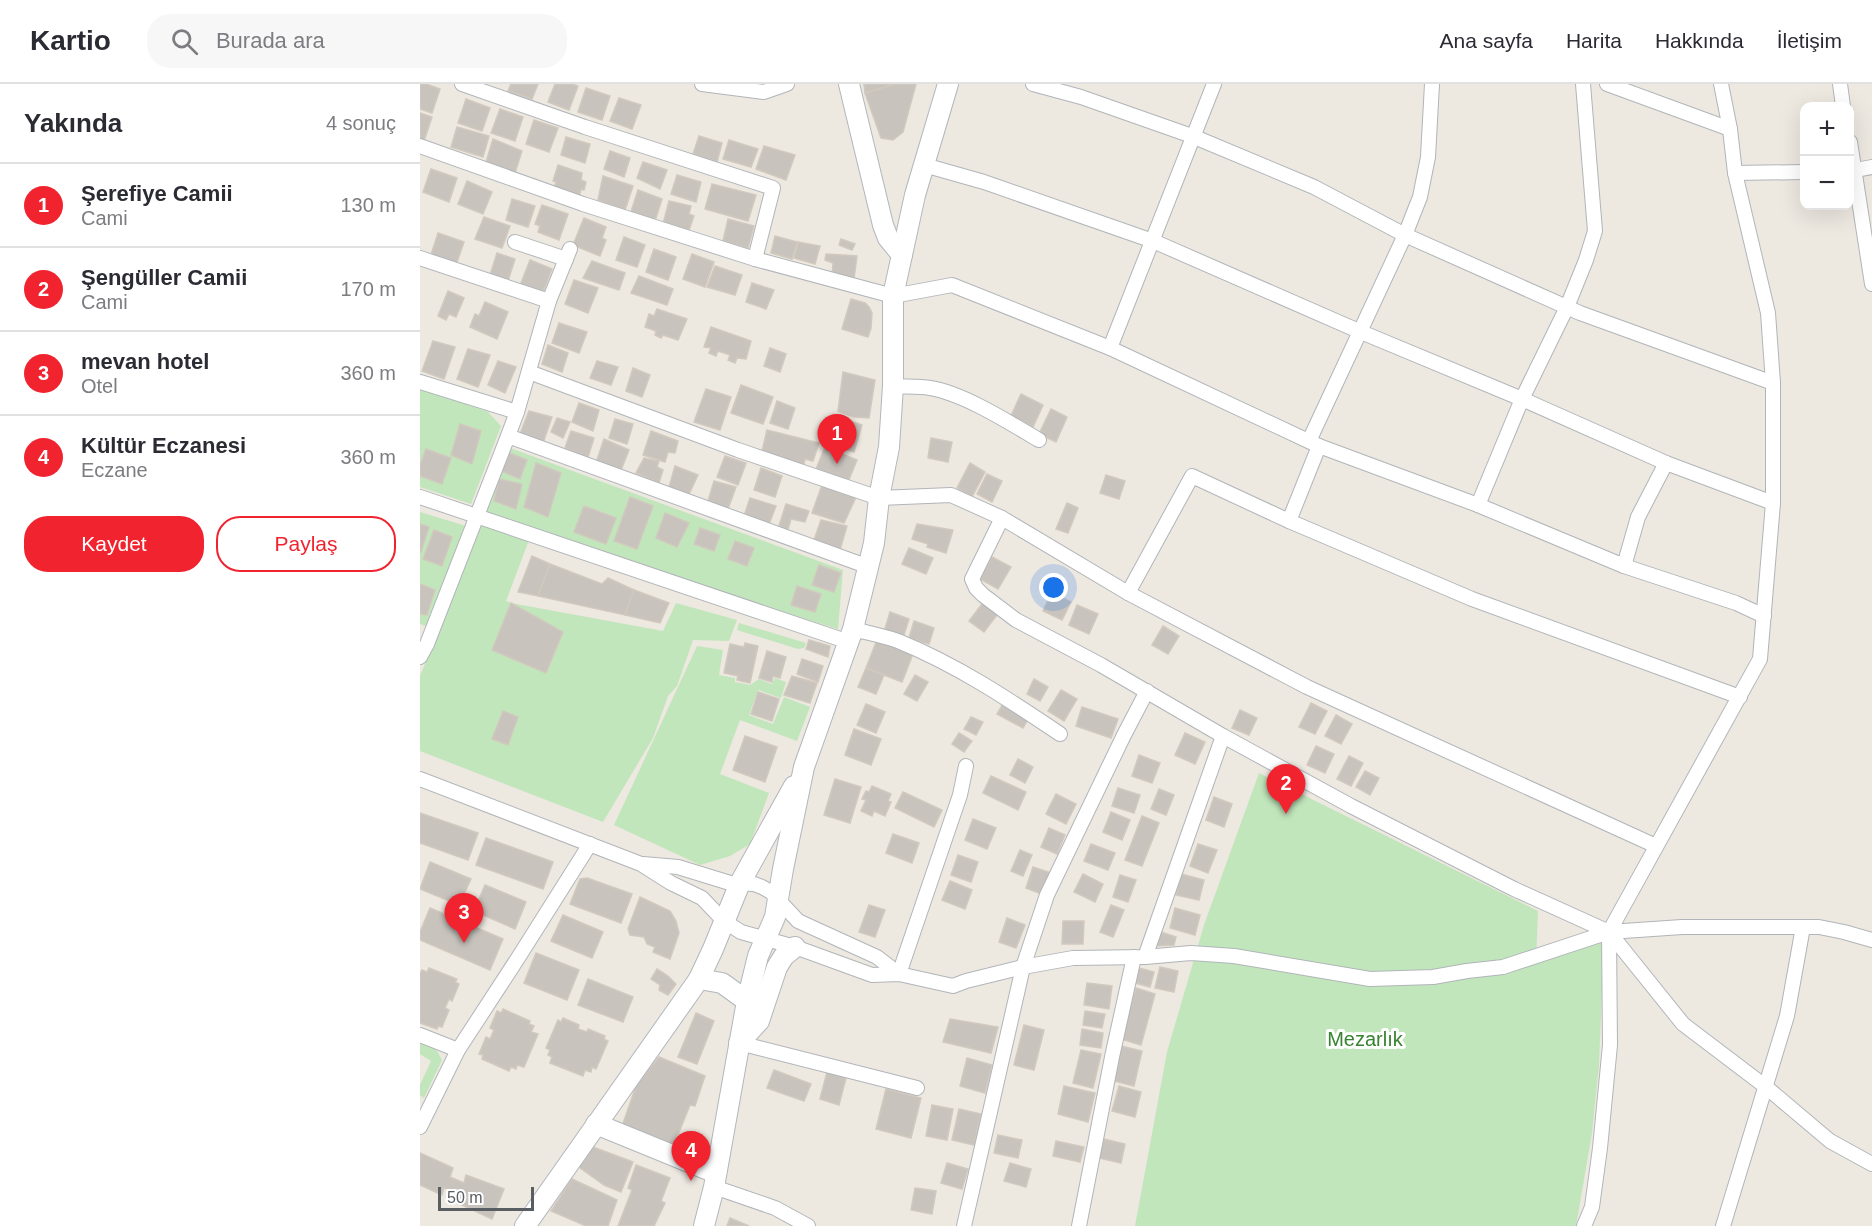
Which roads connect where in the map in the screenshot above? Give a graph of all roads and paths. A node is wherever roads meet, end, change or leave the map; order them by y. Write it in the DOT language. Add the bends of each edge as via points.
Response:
graph roads {
  1 [pos="462,84"];
  2 [pos="702,84"];
  3 [pos="787,84"];
  4 [pos="849,84"];
  5 [pos="948,84"];
  6 [pos="1033,84"];
  7 [pos="1214,84"];
  8 [pos="1432,84"];
  9 [pos="1583,84"];
  10 [pos="1607,84"];
  11 [pos="1721,84"];
  12 [pos="1840,84"];
  13 [pos="1083,91"];
  14 [pos="1843,102"];
  15 [pos="1730,129"];
  16 [pos="1192,136"];
  17 [pos="420,146"];
  18 [pos="924,165"];
  19 [pos="1872,167"];
  20 [pos="1854,171"];
  21 [pos="1800,172"];
  22 [pos="1735,173"];
  23 [pos="1854,182"];
  24 [pos="1405,235"];
  25 [pos="1153,241"];
  26 [pos="515,242"];
  27 [pos="902,255"];
  28 [pos="420,258"];
  29 [pos="754,259"];
  30 [pos="1872,284"];
  31 [pos="893,296"];
  32 [pos="549,301"];
  33 [pos="1568,307"];
  34 [pos="1361,332"];
  35 [pos="1110,348"];
  36 [pos="528,372"];
  37 [pos="420,382"];
  38 [pos="1773,383"];
  39 [pos="893,386"];
  40 [pos="1522,399"];
  41 [pos="517,412"];
  42 [pos="508,436"];
  43 [pos="1039,440"];
  44 [pos="1314,443"];
  45 [pos="1666,463"];
  46 [pos="420,497"];
  47 [pos="879,498"];
  48 [pos="1773,503"];
  49 [pos="1478,505"];
  50 [pos="477,517"];
  51 [pos="1002,518"];
  52 [pos="1288,521"];
  53 [pos="1624,566"];
  54 [pos="869,567"];
  55 [pos="1128,593"];
  56 [pos="1764,616"];
  57 [pos="851,635"];
  58 [pos="420,657"];
  59 [pos="1147,691"];
  60 [pos="1740,697"];
  61 [pos="1060,734"];
  62 [pos="1223,736"];
  63 [pos="966,766"];
  64 [pos="804,767"];
  65 [pos="420,779"];
  66 [pos="590,844"];
  67 [pos="1656,846"];
  68 [pos="641,864"];
  69 [pos="740,883"];
  70 [pos="778,900"];
  71 [pos="724,921"];
  72 [pos="1803,927"];
  73 [pos="1609,932"];
  74 [pos="765,939"];
  75 [pos="1872,940"];
  76 [pos="795,947"];
  77 [pos="1139,957"];
  78 [pos="1023,967"];
  79 [pos="899,974"];
  80 [pos="699,979"];
  81 [pos="747,1001"];
  82 [pos="420,1035"];
  83 [pos="739,1043"];
  84 [pos="458,1050"];
  85 [pos="1766,1087"];
  86 [pos="917,1088"];
  87 [pos="596,1124"];
  88 [pos="420,1127"];
  89 [pos="1872,1164"];
  90 [pos="715,1180"];
  91 [pos="525,1226"];
  92 [pos="704,1226"];
  93 [pos="808,1226"];
  94 [pos="964,1226"];
  95 [pos="1079,1226"];
  96 [pos="1584,1226"];
  97 [pos="1723,1226"];
  1 -- 29 [label="street" via="772,188"];
  2 -- 3 [label="street" via="764,92"];
  4 -- 27 [label="main road" via="883,225"];
  5 -- 18 [label="main road"];
  6 -- 13 [label="street"];
  7 -- 16 [label="street"];
  8 -- 24 [label="street" via="1428,157 1420,197"];
  9 -- 33 [label="street" via="1595,231"];
  10 -- 15 [label="street"];
  11 -- 15 [label="street"];
  12 -- 14 [label="street"];
  13 -- 16 [label="street"];
  15 -- 22 [label="street"];
  16 -- 24 [label="street" via="1314,187"];
  16 -- 25 [label="street"];
  17 -- 29 [label="street"];
  18 -- 25 [label="street"];
  18 -- 27 [label="main road"];
  19 -- 20 [label="street"];
  21 -- 22 [label="street"];
  22 -- 38 [label="street" via="1768,313"];
  23 -- 30 [label="street"];
  24 -- 33 [label="street"];
  24 -- 34 [label="street"];
  25 -- 34 [label="street"];
  25 -- 35 [label="street"];
  26 -- 32 [label="street" via="568,254"];
  27 -- 31 [label="main road"];
  28 -- 32 [label="street"];
  29 -- 31 [label="street"];
  31 -- 35 [label="street" via="952,285"];
  31 -- 39 [label="main road"];
  32 -- 36 [label="street"];
  33 -- 38 [label="street"];
  33 -- 40 [label="street"];
  34 -- 40 [label="street"];
  34 -- 44 [label="street"];
  35 -- 44 [label="street"];
  36 -- 41 [label="street"];
  36 -- 47 [label="street"];
  37 -- 41 [label="street"];
  38 -- 48 [label="street"];
  39 -- 43 [label="street" via="931,388 955,395"];
  39 -- 47 [label="main road" via="889,447"];
  40 -- 45 [label="street"];
  40 -- 49 [label="street"];
  41 -- 42 [label="street"];
  42 -- 50 [label="street"];
  42 -- 54 [label="street"];
  44 -- 49 [label="street"];
  44 -- 52 [label="street"];
  45 -- 48 [label="street"];
  45 -- 53 [label="street" via="1638,517"];
  46 -- 50 [label="street"];
  47 -- 51 [label="street" via="951,495"];
  47 -- 54 [label="main road"];
  48 -- 56 [label="street"];
  49 -- 53 [label="street"];
  50 -- 57 [label="street"];
  50 -- 58 [label="street"];
  51 -- 55 [label="street"];
  51 -- 59 [label="street" via="972,579 976,588 1016,620"];
  52 -- 55 [label="street" via="1192,476"];
  52 -- 60 [label="street" via="1472,599"];
  53 -- 56 [label="street"];
  54 -- 57 [label="main road"];
  55 -- 67 [label="street" via="1307,687"];
  56 -- 60 [label="street" via="1760,658"];
  57 -- 61 [label="street" via="897,641 956,668"];
  57 -- 64 [label="main road"];
  59 -- 62 [label="street"];
  59 -- 78 [label="street" via="1047,896"];
  60 -- 67 [label="street"];
  62 -- 73 [label="street" via="1504,884"];
  62 -- 77 [label="street"];
  63 -- 79 [label="street" via="960,795"];
  64 -- 69 [label="main road"];
  64 -- 70 [label="main road"];
  65 -- 66 [label="street"];
  66 -- 68 [label="street"];
  66 -- 84 [label="street"];
  67 -- 73 [label="street"];
  68 -- 69 [label="street" via="678,867"];
  68 -- 71 [label="street" via="702,898"];
  69 -- 70 [label="street" via="762,887"];
  69 -- 71 [label="main road"];
  70 -- 74 [label="main road"];
  70 -- 79 [label="street" via="798,921 877,957"];
  71 -- 74 [label="street" via="741,932"];
  71 -- 80 [label="main road"];
  72 -- 73 [label="street" via="1682,927"];
  72 -- 75 [label="street"];
  72 -- 85 [label="street" via="1787,1016"];
  73 -- 77 [label="street" via="1503,967 1433,977 1370,979 1234,956 1191,953"];
  73 -- 85 [label="street" via="1683,1024"];
  73 -- 96 [label="street" via="1610,1045 1599,1160 1592,1207"];
  74 -- 76 [label="street"];
  74 -- 81 [label="main road"];
  76 -- 79 [label="street" via="873,975"];
  76 -- 83 [label="main road" via="777,968 759,1021"];
  77 -- 78 [label="street" via="1074,958"];
  77 -- 95 [label="street" via="1112,1057"];
  78 -- 79 [label="street" via="953,986"];
  78 -- 94 [label="street"];
  80 -- 81 [label="main road" via="722,983"];
  80 -- 87 [label="main road"];
  81 -- 83 [label="main road"];
  82 -- 84 [label="street"];
  83 -- 86 [label="street"];
  83 -- 90 [label="main road"];
  84 -- 88 [label="street"];
  85 -- 89 [label="street" via="1830,1141"];
  85 -- 97 [label="street"];
  87 -- 90 [label="main road"];
  87 -- 91 [label="main road"];
  90 -- 92 [label="main road"];
  90 -- 93 [label="street"];
}
